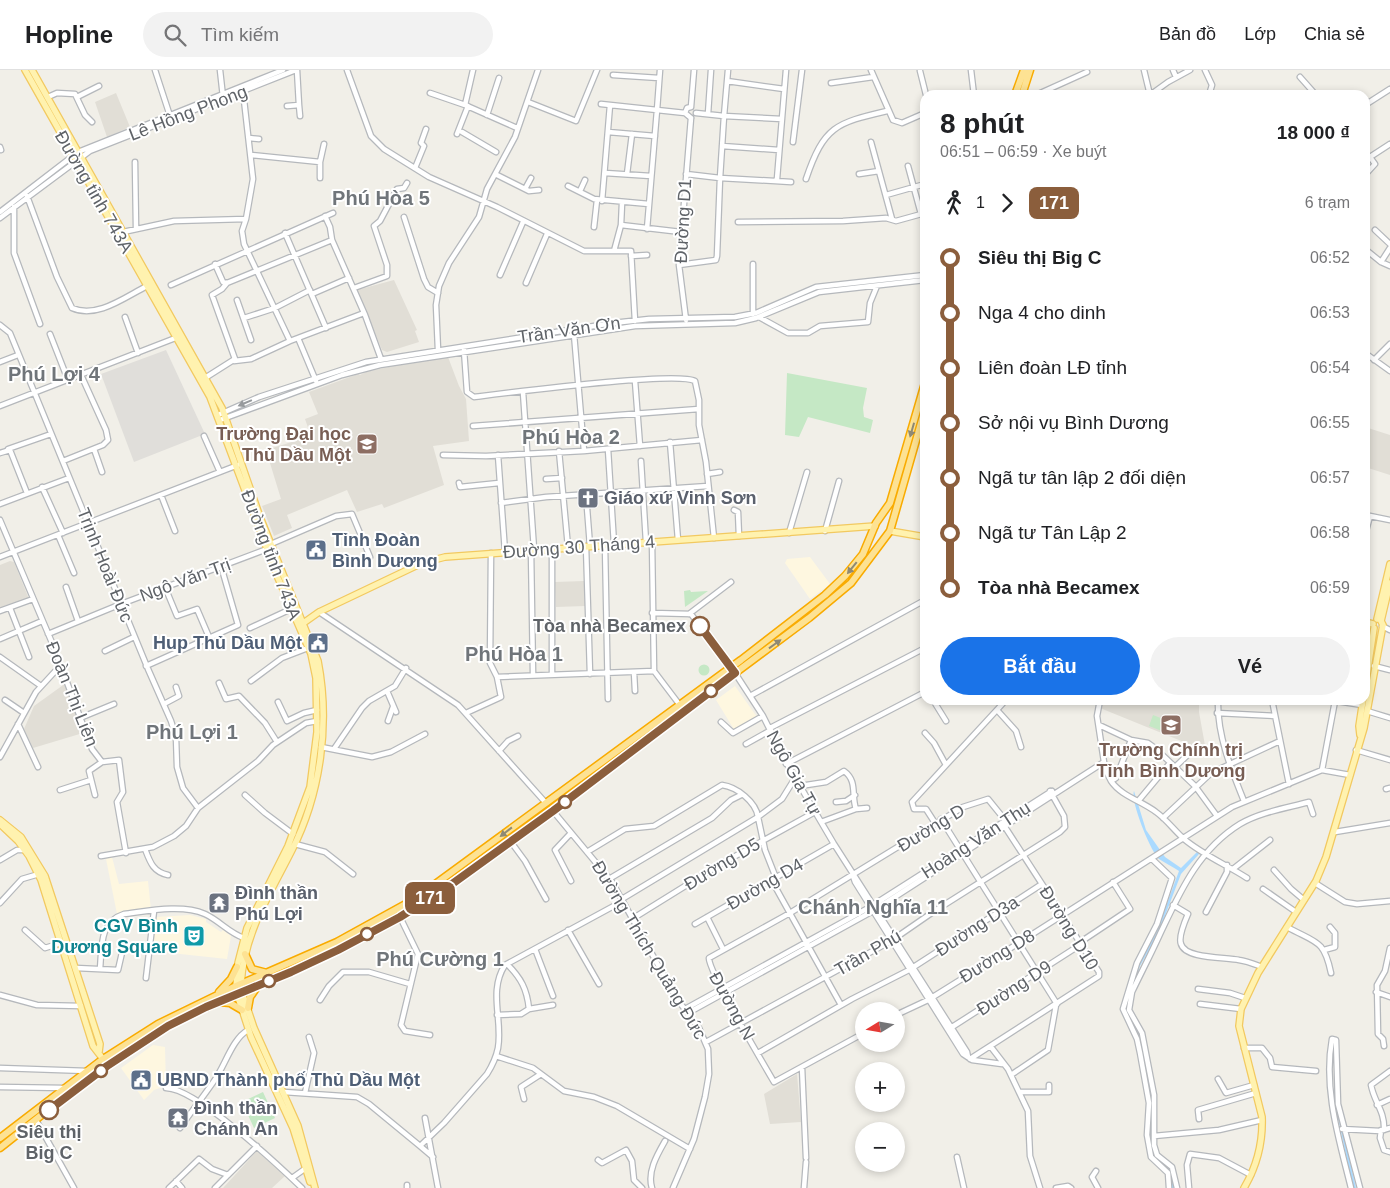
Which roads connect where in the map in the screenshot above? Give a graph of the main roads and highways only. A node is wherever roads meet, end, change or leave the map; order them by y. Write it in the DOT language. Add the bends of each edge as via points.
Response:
graph roads {
  1 [pos="25,70"];
  2 [pos="32,70"];
  3 [pos="1024,70"];
  4 [pos="1030,70"];
  5 [pos="34,79"];
  6 [pos="1017,90"];
  7 [pos="1024,90"];
  8 [pos="77,156"];
  9 [pos="178,337"];
  10 [pos="920,400"];
  11 [pos="222,416"];
  12 [pos="920,426"];
  13 [pos="877,523"];
  14 [pos="889,530"];
  15 [pos="920,536"];
  16 [pos="269,547"];
  17 [pos="1390,564"];
  18 [pos="1390,583"];
  19 [pos="1370,623"];
  20 [pos="301,624"];
  21 [pos="1378,625"];
  22 [pos="1370,664"];
  23 [pos="733,670"];
  24 [pos="1370,692"];
  25 [pos="1362,705"];
  26 [pos="1368,705"];
  27 [pos="1360,735"];
  28 [pos="545,802"];
  29 [pos="553,811"];
  30 [pos="0,820"];
  31 [pos="0,824"];
  32 [pos="20,839"];
  33 [pos="260,906"];
  34 [pos="396,910"];
  35 [pos="400,917"];
  36 [pos="245,954"];
  37 [pos="237,967"];
  38 [pos="268,973"];
  39 [pos="238,985"];
  40 [pos="258,985"];
  41 [pos="240,993"];
  42 [pos="214,1000"];
  43 [pos="245,1009"];
  44 [pos="98,1052"];
  45 [pos="103,1060"];
  46 [pos="107,1066"];
  47 [pos="269,1068"];
  48 [pos="0,1138"];
  49 [pos="0,1148"];
  50 [pos="303,1148"];
  51 [pos="314,1188"];
  52 [pos="1244,1188"];
  1 -- 5 [label="main road, Đường tỉnh 743A"];
  2 -- 5 [label="main road, Đường tỉnh 743A"];
  3 -- 6 [label="highway"];
  4 -- 7 [label="highway"];
  5 -- 8 [label="main road, Đường tỉnh 743A"];
  5 -- 8 [label="main road, Đường tỉnh 743A" via="48,98"];
  8 -- 9 [label="main road, Đường tỉnh 743A"];
  8 -- 9 [label="main road, Đường tỉnh 743A" via="123,232"];
  9 -- 11 [label="main road, Đường tỉnh 743A"];
  9 -- 11 [label="main road, Đường tỉnh 743A" via="206,378"];
  10 -- 13 [label="highway, one-way" via="890,503"];
  11 -- 16 [label="main road, Đường tỉnh 743A"];
  12 -- 14 [label="highway"];
  13 -- 14 [label="highway" via="886,520"];
  13 -- 14 [label="highway" via="880,534"];
  13 -- 20 [label="main road, Đường 30 Tháng 4" via="789,533 433,559"];
  13 -- 23 [label="highway, one-way" via="864,554 845,576"];
  14 -- 15 [label="main road"];
  23 -- 14 [label="highway, one-way" via="809,618 851,583"];
  16 -- 20 [label="main road, Đường tỉnh 743A"];
  16 -- 20 [label="main road, Đường tỉnh 743A" via="291,609"];
  17 -- 21 [label="main road"];
  18 -- 21 [label="main road"];
  19 -- 21 [label="main road"];
  20 -- 33 [label="main road, Đường tỉnh 743A" via="316,678 315,756 310,787 293,834"];
  20 -- 33 [label="main road, Đường tỉnh 743A" via="316,653 321,678 321,747 315,788 295,844"];
  21 -- 22 [label="main road"];
  21 -- 24 [label="main road"];
  23 -- 28 [label="highway" via="679,704"];
  23 -- 29 [label="highway"];
  25 -- 27 [label="main road"];
  26 -- 27 [label="main road"];
  27 -- 52 [label="main road" via="1335,832 1315,883 1262,968 1241,1009 1239,1026 1262,1120 1262,1139"];
  28 -- 29 [label="highway"];
  28 -- 34 [label="highway, one-way" via="450,874"];
  29 -- 35 [label="highway"];
  30 -- 32 [label="main road"];
  31 -- 32 [label="main road"];
  32 -- 44 [label="main road" via="39,874 93,1046"];
  32 -- 44 [label="main road" via="46,876 100,1044"];
  33 -- 36 [label="main road, Đường tỉnh 743A"];
  33 -- 37 [label="main road, Đường tỉnh 743A" via="244,938"];
  34 -- 35 [label="highway"];
  34 -- 38 [label="highway" via="337,942"];
  35 -- 40 [label="highway"];
  36 -- 38 [label="highway" via="252,969"];
  36 -- 39 [label="main road, Đường tỉnh 743A"];
  37 -- 39 [label="main road, Đường tỉnh 743A"];
  37 -- 42 [label="highway"];
  38 -- 39 [label="highway"];
  39 -- 41 [label="highway"];
  39 -- 42 [label="highway"];
  40 -- 41 [label="highway"];
  40 -- 43 [label="highway"];
  41 -- 42 [label="highway"];
  41 -- 43 [label="main road"];
  42 -- 43 [label="highway"];
  42 -- 45 [label="highway" via="158,1024"];
  42 -- 46 [label="highway"];
  43 -- 47 [label="main road"];
  43 -- 47 [label="main road" via="248,1030"];
  44 -- 45 [label="main road"];
  45 -- 46 [label="highway"];
  45 -- 48 [label="highway"];
  46 -- 49 [label="highway" via="104,1072"];
  47 -- 50 [label="main road"];
  50 -- 51 [label="main road"];
  50 -- 51 [label="main road"];
}
